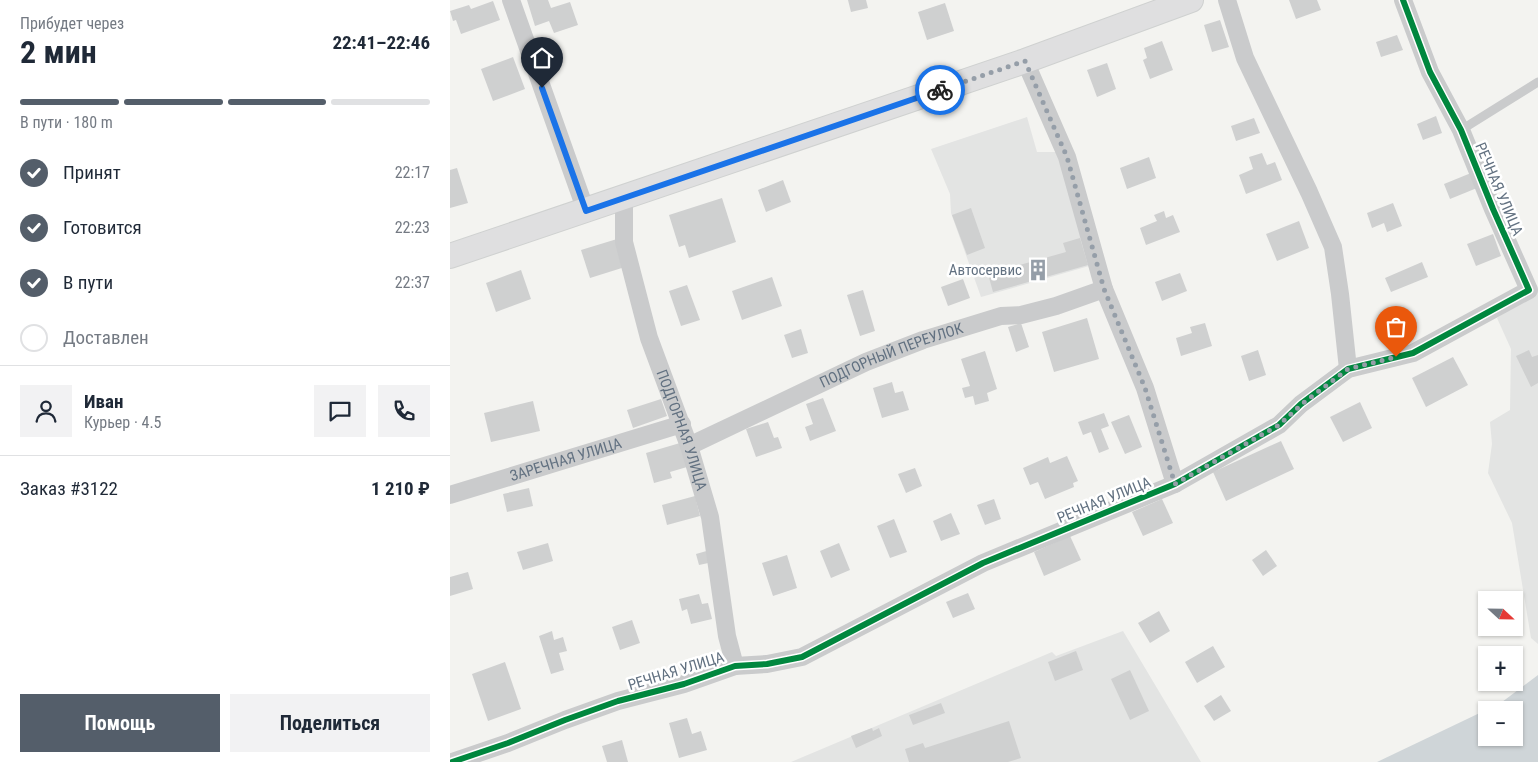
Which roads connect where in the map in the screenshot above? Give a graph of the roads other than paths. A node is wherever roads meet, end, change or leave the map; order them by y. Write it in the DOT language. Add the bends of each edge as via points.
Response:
graph roads {
  1 [pos="511,0"];
  2 [pos="1191,0"];
  3 [pos="1227,0"];
  4 [pos="1403,0"];
  5 [pos="1025,61"];
  6 [pos="1538,82"];
  7 [pos="1460,130"];
  8 [pos="624,198"];
  9 [pos="586,211"];
  10 [pos="450,256"];
  11 [pos="1104,289"];
  12 [pos="1348,369"];
  13 [pos="682,424"];
  14 [pos="690,446"];
  15 [pos="1175,484"];
  16 [pos="450,495"];
  17 [pos="735,666"];
  18 [pos="452,762"];
  1 -- 9 [label="street"];
  2 -- 5 [label="street"];
  3 -- 12 [label="street" via="1245,58 1333,248"];
  4 -- 7 [label="street, РЕЧНАЯ УЛИЦА" via="1430,72"];
  5 -- 8 [label="street"];
  5 -- 11 [label="street" via="1067,157"];
  6 -- 7 [label="lane, РЕЧНАЯ УЛИЦА"];
  7 -- 12 [label="street, РЕЧНАЯ УЛИЦА" via="1529,290 1412,353"];
  8 -- 9 [label="street"];
  8 -- 13 [label="street, ПОДГОРНАЯ УЛИЦА" via="624,242 649,338"];
  9 -- 10 [label="street"];
  11 -- 14 [label="street, ПОДГОРНЫЙ ПЕРЕУЛОК" via="1047,308 1001,316 923,340 866,362"];
  11 -- 15 [label="street" via="1145,388"];
  12 -- 15 [label="street, РЕЧНАЯ УЛИЦА" via="1279,425"];
  13 -- 14 [label="street, ПОДГОРНАЯ УЛИЦА"];
  13 -- 16 [label="street, ЗАРЕЧНАЯ УЛИЦА"];
  14 -- 17 [label="street, ПОДГОРНАЯ УЛИЦА" via="710,517"];
  15 -- 17 [label="street, РЕЧНАЯ УЛИЦА" via="983,563 802,657"];
  17 -- 18 [label="street, РЕЧНАЯ УЛИЦА" via="684,684 618,701"];
}
